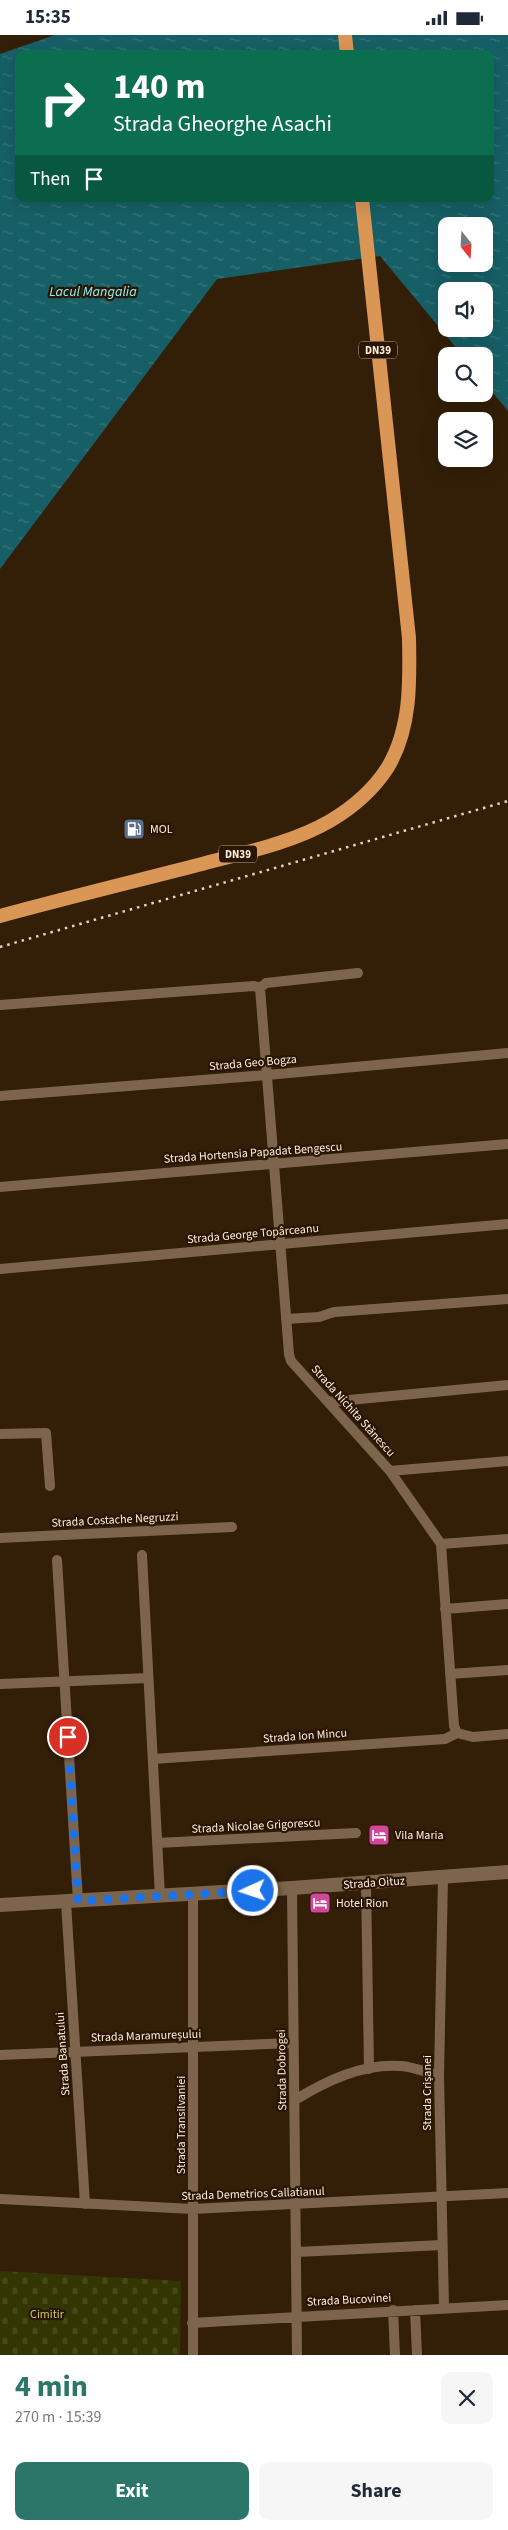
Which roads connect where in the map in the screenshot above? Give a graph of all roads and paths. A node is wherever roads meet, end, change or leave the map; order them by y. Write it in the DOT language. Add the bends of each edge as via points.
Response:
graph roads {
  1 [pos="345,35"];
  2 [pos="347,50"];
  3 [pos="362,202"];
  4 [pos="0,916"];
  5 [pos="358,973"];
  6 [pos="260,988"];
  7 [pos="0,1005"];
  8 [pos="508,1053"];
  9 [pos="267,1075"];
  10 [pos="0,1096"];
  11 [pos="508,1144"];
  12 [pos="274,1165"];
  13 [pos="0,1187"];
  14 [pos="508,1224"];
  15 [pos="280,1243"];
  16 [pos="0,1269"];
  17 [pos="508,1299"];
  18 [pos="286,1319"];
  19 [pos="508,1385"];
  20 [pos="328,1402"];
  21 [pos="0,1434"];
  22 [pos="508,1461"];
  23 [pos="390,1471"];
  24 [pos="50,1486"];
  25 [pos="232,1527"];
  26 [pos="0,1538"];
  27 [pos="508,1539"];
  28 [pos="441,1544"];
  29 [pos="142,1555"];
  30 [pos="57,1560"];
  31 [pos="508,1604"];
  32 [pos="445,1609"];
  33 [pos="508,1670"];
  34 [pos="450,1674"];
  35 [pos="148,1678"];
  36 [pos="65,1681"];
  37 [pos="0,1684"];
  38 [pos="457,1733"];
  39 [pos="508,1734"];
  40 [pos="153,1759"];
  41 [pos="356,1833"];
  42 [pos="157,1843"];
  43 [pos="508,1872"];
  44 [pos="443,1878"];
  45 [pos="366,1883"];
  46 [pos="292,1888"];
  47 [pos="193,1894"];
  48 [pos="160,1896"];
  49 [pos="72,1902"];
  50 [pos="0,1905"];
  51 [pos="293,2043"];
  52 [pos="194,2047"];
  53 [pos="75,2052"];
  54 [pos="0,2055"];
  55 [pos="369,2069"];
  56 [pos="439,2075"];
  57 [pos="295,2100"];
  58 [pos="508,2193"];
  59 [pos="441,2198"];
  60 [pos="0,2199"];
  61 [pos="85,2204"];
  62 [pos="297,2205"];
  63 [pos="193,2209"];
  64 [pos="442,2245"];
  65 [pos="297,2252"];
  66 [pos="508,2305"];
  67 [pos="444,2308"];
  68 [pos="394,2310"];
  69 [pos="415,2310"];
  70 [pos="297,2316"];
  71 [pos="192,2323"];
  72 [pos="193,2355"];
  73 [pos="297,2355"];
  74 [pos="395,2355"];
  75 [pos="417,2355"];
  1 -- 2 [label="highway"];
  3 -- 4 [label="highway, DN39" via="406,596 409,695 400,741 387,768 353,806 331,821 291,839"];
  5 -- 6 [label="street" via="266,983"];
  6 -- 7 [label="street"];
  6 -- 9 [label="street, Strada Nichita Stănescu"];
  8 -- 9 [label="street, Strada Geo Bogza"];
  9 -- 10 [label="street, Strada Geo Bogza"];
  9 -- 12 [label="street, Strada Nichita Stănescu"];
  11 -- 12 [label="street, Strada Hortensia Papadat Bengescu"];
  12 -- 13 [label="street, Strada Hortensia Papadat Bengescu"];
  12 -- 15 [label="street, Strada Nichita Stănescu"];
  14 -- 15 [label="street, Strada George Topârceanu"];
  15 -- 16 [label="street, Strada George Topârceanu"];
  15 -- 18 [label="street, Strada Nichita Stănescu"];
  17 -- 18 [label="street" via="334,1312 319,1317"];
  18 -- 20 [label="street, Strada Nichita Stănescu" via="291,1361"];
  19 -- 20 [label="street"];
  20 -- 23 [label="street, Strada Nichita Stănescu"];
  21 -- 24 [label="street" via="46,1433"];
  22 -- 23 [label="street"];
  23 -- 28 [label="street, Strada Nichita Stănescu"];
  25 -- 26 [label="street, Strada Costache Negruzzi"];
  27 -- 28 [label="street"];
  28 -- 32 [label="street"];
  29 -- 35 [label="street"];
  30 -- 36 [label="street, Strada Banatului"];
  31 -- 32 [label="street"];
  32 -- 34 [label="street"];
  33 -- 34 [label="street"];
  34 -- 38 [label="street"];
  35 -- 36 [label="street"];
  35 -- 40 [label="street"];
  36 -- 37 [label="street"];
  36 -- 49 [label="street, Strada Banatului"];
  38 -- 39 [label="street" via="473,1737"];
  38 -- 40 [label="street, Strada Ion Mincu" via="445,1739"];
  40 -- 42 [label="street"];
  41 -- 42 [label="street, Strada Nicolae Grigorescu"];
  42 -- 48 [label="street"];
  43 -- 44 [label="main road, Strada Oituz"];
  44 -- 45 [label="main road, Strada Oituz"];
  44 -- 56 [label="street, Strada Crișanei"];
  45 -- 46 [label="main road, Strada Oituz"];
  45 -- 55 [label="street"];
  46 -- 47 [label="main road, Strada Oituz"];
  46 -- 51 [label="street, Strada Dobrogei"];
  47 -- 48 [label="main road, Strada Oituz"];
  47 -- 52 [label="street, Strada Transilvaniei"];
  48 -- 49 [label="main road, Strada Oituz"];
  49 -- 50 [label="main road, Strada Oituz"];
  49 -- 53 [label="street, Strada Banatului"];
  51 -- 52 [label="street, Strada Maramureșului"];
  51 -- 57 [label="street, Strada Dobrogei"];
  52 -- 53 [label="street, Strada Maramureșului"];
  52 -- 63 [label="street, Strada Transilvaniei"];
  53 -- 54 [label="street, Strada Maramureșului"];
  53 -- 61 [label="street, Strada Banatului"];
  55 -- 56 [label="street" via="402,2066"];
  55 -- 57 [label="street" via="326,2081"];
  56 -- 59 [label="street, Strada Crișanei"];
  57 -- 62 [label="street, Strada Dobrogei"];
  58 -- 59 [label="street, Strada Demetrios Callatianul"];
  59 -- 62 [label="street, Strada Demetrios Callatianul"];
  59 -- 64 [label="street, Strada Crișanei"];
  60 -- 61 [label="street, Strada Demetrios Callatianul"];
  61 -- 63 [label="street, Strada Demetrios Callatianul"];
  62 -- 63 [label="street, Strada Demetrios Callatianul"];
  62 -- 65 [label="street, Strada Dobrogei"];
  63 -- 71 [label="street, Strada Transilvaniei"];
  64 -- 65 [label="street"];
  64 -- 67 [label="street, Strada Crișanei"];
  65 -- 70 [label="street, Strada Dobrogei"];
  66 -- 67 [label="street, Strada Bucovinei"];
  67 -- 69 [label="street, Strada Bucovinei"];
  68 -- 69 [label="street, Strada Bucovinei"];
  68 -- 70 [label="street, Strada Bucovinei"];
  68 -- 74 [label="street"];
  69 -- 75 [label="street"];
  70 -- 71 [label="street, Strada Bucovinei"];
  70 -- 73 [label="street, Strada Dobrogei"];
  71 -- 72 [label="street, Strada Transilvaniei"];
}
